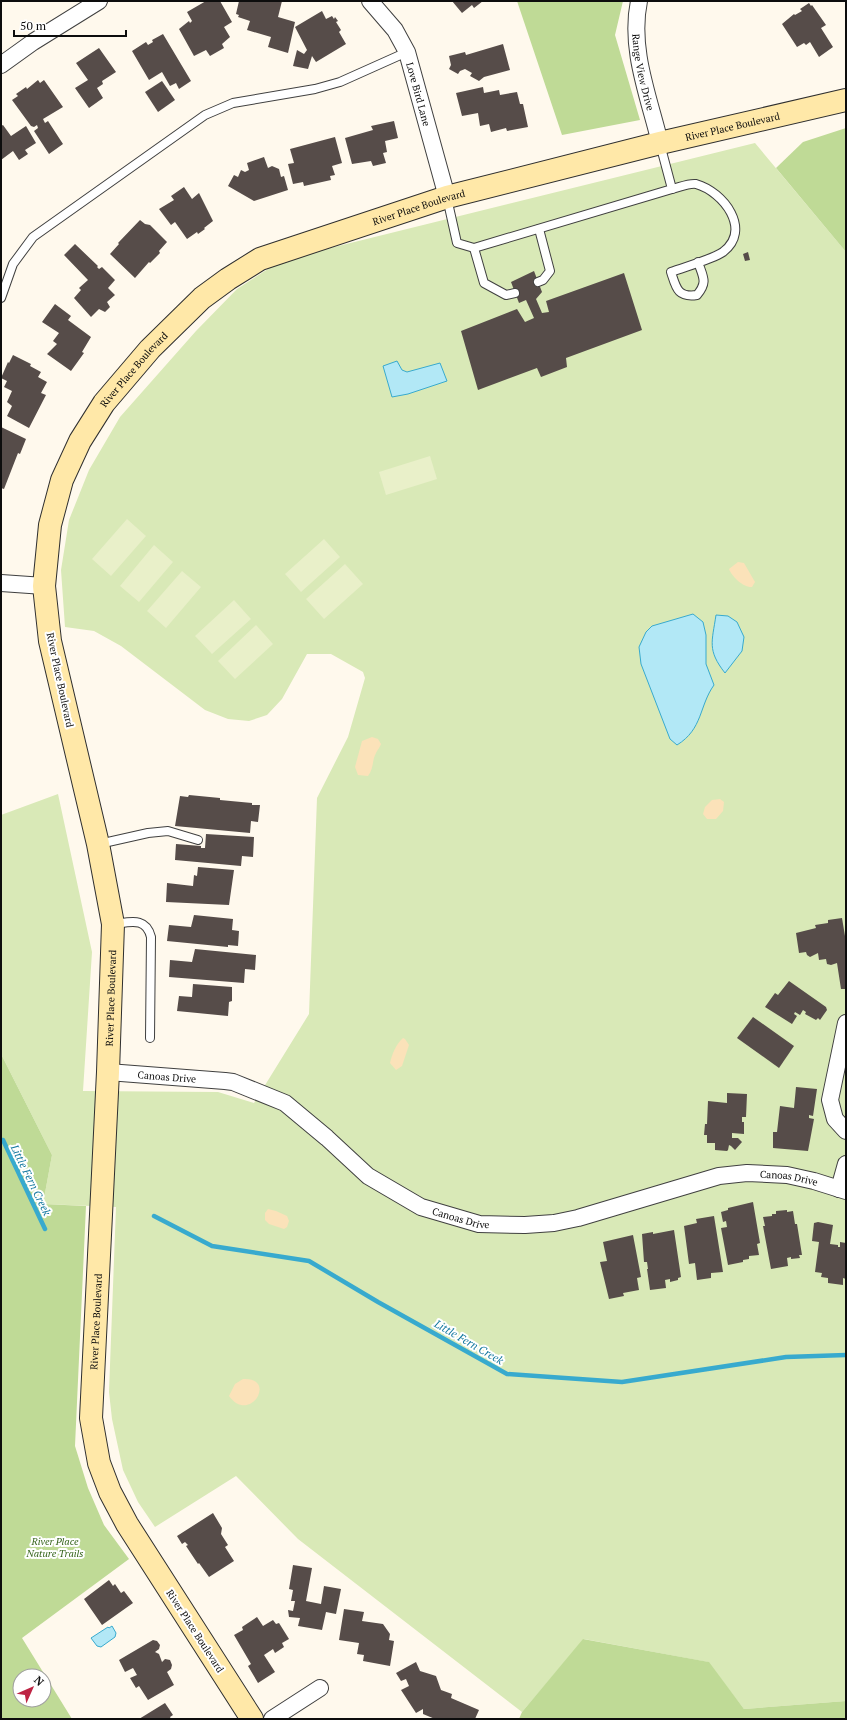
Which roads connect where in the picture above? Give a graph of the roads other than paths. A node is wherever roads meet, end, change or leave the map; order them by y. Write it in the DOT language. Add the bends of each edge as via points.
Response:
graph roads {
  1 [pos="99,1"];
  2 [pos="370,1"];
  3 [pos="639,1"];
  4 [pos="407,52"];
  5 [pos="1,66"];
  6 [pos="846,100"];
  7 [pos="660,143"];
  8 [pos="672,189"];
  9 [pos="447,197"];
  10 [pos="539,229"];
  11 [pos="474,248"];
  12 [pos="698,262"];
  13 [pos="538,282"];
  14 [pos="515,293"];
  15 [pos="1,298"];
  16 [pos="1,583"];
  17 [pos="44,586"];
  18 [pos="198,840"];
  19 [pos="98,844"];
  20 [pos="113,924"];
  21 [pos="846,1023"];
  22 [pos="150,1038"];
  23 [pos="108,1072"];
  24 [pos="846,1131"];
  25 [pos="846,1164"];
  26 [pos="843,1190"];
  27 [pos="320,1688"];
  28 [pos="252,1719"];
  29 [pos="272,1719"];
  1 -- 5 [label="street" via="33,42"];
  2 -- 4 [label="street, Love Bird Lane" via="395,30"];
  3 -- 7 [label="street, Range View Drive" via="636,14 638,57"];
  4 -- 9 [label="street, Love Bird Lane"];
  4 -- 15 [label="lane" via="340,82 315,89 234,103 205,115 33,237 13,264"];
  6 -- 7 [label="street, River Place Boulevard"];
  7 -- 8 [label="lane"];
  7 -- 9 [label="street, River Place Boulevard"];
  8 -- 10 [label="lane"];
  8 -- 12 [label="lane" via="696,184 725,202 734,220 734,236 723,252"];
  9 -- 11 [label="lane" via="457,243"];
  9 -- 17 [label="street, River Place Boulevard" via="260,258 202,298 150,350 104,403 80,441 62,480 50,525"];
  10 -- 11 [label="lane"];
  10 -- 13 [label="lane" via="550,272"];
  11 -- 14 [label="lane" via="484,283 506,295"];
  12 -- 12 [label="lane" via="671,272 676,289 685,295 697,295 704,285"];
  16 -- 17 [label="street"];
  17 -- 19 [label="street, River Place Boulevard" via="54,662"];
  18 -- 19 [label="lane" via="168,831 148,832"];
  19 -- 20 [label="street, River Place Boulevard"];
  20 -- 22 [label="lane" via="144,924 152,937"];
  20 -- 23 [label="street, River Place Boulevard"];
  21 -- 24 [label="street" via="830,1100 835,1119"];
  23 -- 26 [label="street, Canoas Drive" via="233,1082 285,1103 368,1176 421,1207 478,1224 554,1223 713,1178 747,1173 787,1175"];
  23 -- 28 [label="street, River Place Boulevard" via="90,1418 99,1463 110,1492 127,1524"];
  25 -- 26 [label="street"];
  27 -- 29 [label="street"];
}
